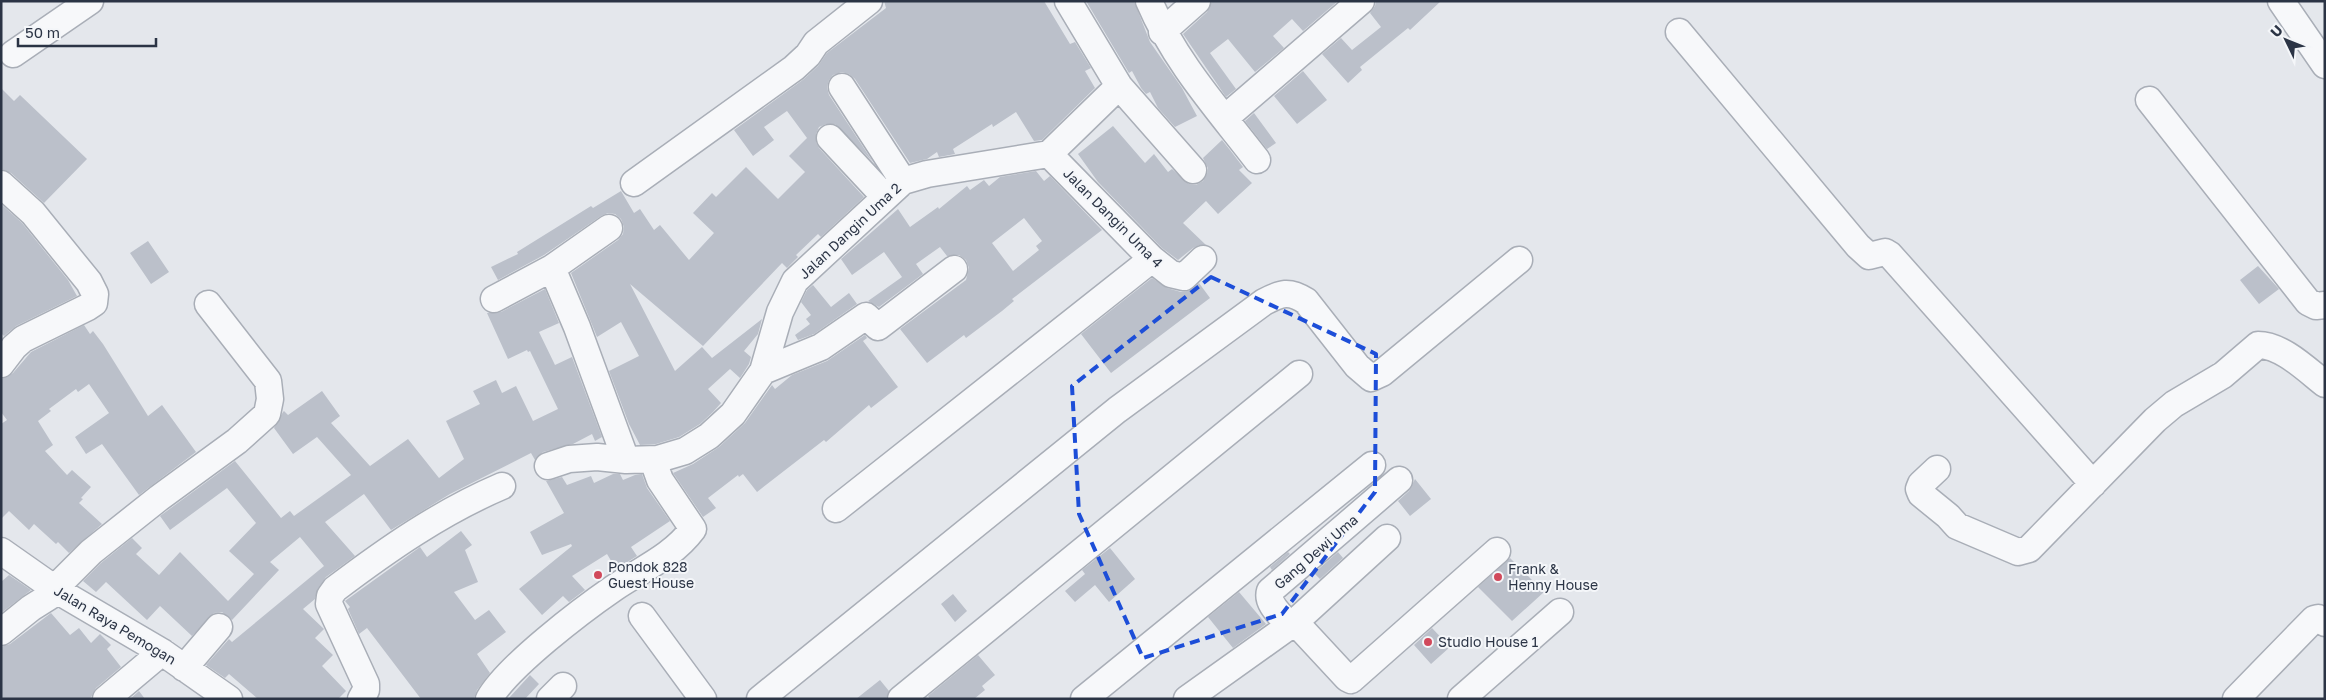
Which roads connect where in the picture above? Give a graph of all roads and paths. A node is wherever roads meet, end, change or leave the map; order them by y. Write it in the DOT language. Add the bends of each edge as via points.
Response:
graph roads {
  1 [pos="90,1"];
  2 [pos="869,1"];
  3 [pos="1068,1"];
  4 [pos="1149,1"];
  5 [pos="1197,1"];
  6 [pos="1361,1"];
  7 [pos="2281,1"];
  8 [pos="1162,32"];
  9 [pos="1679,32"];
  10 [pos="13,54"];
  11 [pos="2325,65"];
  12 [pos="1119,86"];
  13 [pos="842,87"];
  14 [pos="2149,100"];
  15 [pos="1225,118"];
  16 [pos="830,138"];
  17 [pos="1049,154"];
  18 [pos="1257,160"];
  19 [pos="1193,170"];
  20 [pos="634,183"];
  21 [pos="1,184"];
  22 [pos="894,189"];
  23 [pos="609,228"];
  24 [pos="1152,259"];
  25 [pos="1203,259"];
  26 [pos="1519,260"];
  27 [pos="552,268"];
  28 [pos="954,269"];
  29 [pos="494,299"];
  30 [pos="208,304"];
  31 [pos="2325,305"];
  32 [pos="1,364"];
  33 [pos="763,371"];
  34 [pos="1300,374"];
  35 [pos="2325,384"];
  36 [pos="658,458"];
  37 [pos="626,460"];
  38 [pos="1372,465"];
  39 [pos="548,466"];
  40 [pos="1937,469"];
  41 [pos="1399,480"];
  42 [pos="2093,484"];
  43 [pos="502,486"];
  44 [pos="836,509"];
  45 [pos="1388,538"];
  46 [pos="1497,551"];
  47 [pos="1,552"];
  48 [pos="56,590"];
  49 [pos="1560,612"];
  50 [pos="642,616"];
  51 [pos="2325,623"];
  52 [pos="1292,624"];
  53 [pos="219,627"];
  54 [pos="1,632"];
  55 [pos="162,652"];
  56 [pos="184,668"];
  57 [pos="106,699"];
  58 [pos="229,699"];
  59 [pos="361,699"];
  60 [pos="489,699"];
  61 [pos="703,699"];
  62 [pos="760,699"];
  63 [pos="901,699"];
  64 [pos="1084,699"];
  65 [pos="1187,699"];
  66 [pos="1461,699"];
  67 [pos="2236,699"];
  1 -- 10 [label="street"];
  2 -- 20 [label="street" via="816,43 794,68"];
  3 -- 12 [label="street"];
  4 -- 8 [label="street"];
  5 -- 8 [label="street"];
  6 -- 15 [label="street"];
  7 -- 11 [label="street"];
  8 -- 15 [label="street" via="1178,59"];
  9 -- 42 [label="street" via="1858,246 1869,256 1885,252 1890,255"];
  12 -- 17 [label="street"];
  12 -- 19 [label="street"];
  13 -- 22 [label="street"];
  14 -- 31 [label="street" via="2308,302 2316,306"];
  15 -- 18 [label="street"];
  16 -- 22 [label="street"];
  17 -- 22 [label="street, Jalan Dangin Uma 2" via="927,174"];
  17 -- 24 [label="street, Jalan Dangin Uma 4"];
  21 -- 32 [label="street" via="33,213 89,282 95,299 88,307 23,339"];
  22 -- 33 [label="street, Jalan Dangin Uma 2" via="796,281 780,312"];
  23 -- 27 [label="street"];
  24 -- 25 [label="street, Jalan Dangin Uma 4" via="1180,277 1188,274"];
  24 -- 44 [label="street"];
  26 -- 62 [label="street" via="1382,373 1371,378 1357,366 1306,301 1296,295 1280,294 1264,302 1117,410"];
  27 -- 29 [label="street"];
  27 -- 37 [label="street"];
  28 -- 33 [label="street" via="878,327 866,316 821,347"];
  30 -- 48 [label="street" via="268,381 270,399 267,414 91,552"];
  33 -- 36 [label="street, Jalan Dangin Uma 2" via="733,414 709,436 685,451"];
  34 -- 63 [label="street"];
  35 -- 42 [label="street" via="2278,350 2258,345 2223,375 2154,420"];
  36 -- 37 [label="street, Jalan Dangin Uma 2"];
  36 -- 60 [label="street" via="655,466 660,480 692,529 669,554 614,588 562,628 514,670"];
  37 -- 39 [label="street, Jalan Dangin Uma 2" via="569,459"];
  38 -- 64 [label="street"];
  40 -- 42 [label="street" via="1921,484 1922,494 1957,526 2018,552 2029,549"];
  41 -- 52 [label="street, Gang Dewi Uma" via="1270,591 1270,602"];
  43 -- 59 [label="street" via="392,545 330,596 329,604 366,684"];
  45 -- 52 [label="street"];
  46 -- 52 [label="street, Gang Dewi Uma" via="1351,680"];
  47 -- 48 [label="street, Jalan Raya Pemogan"];
  48 -- 54 [label="street"];
  48 -- 55 [label="street, Jalan Raya Pemogan"];
  49 -- 66 [label="street"];
  50 -- 61 [label="street"];
  51 -- 67 [label="street" via="2314,619"];
  52 -- 65 [label="street"];
  53 -- 56 [label="street"];
  55 -- 56 [label="street, Jalan Raya Pemogan"];
  55 -- 57 [label="street"];
  56 -- 58 [label="street, Jalan Raya Pemogan"];
}
